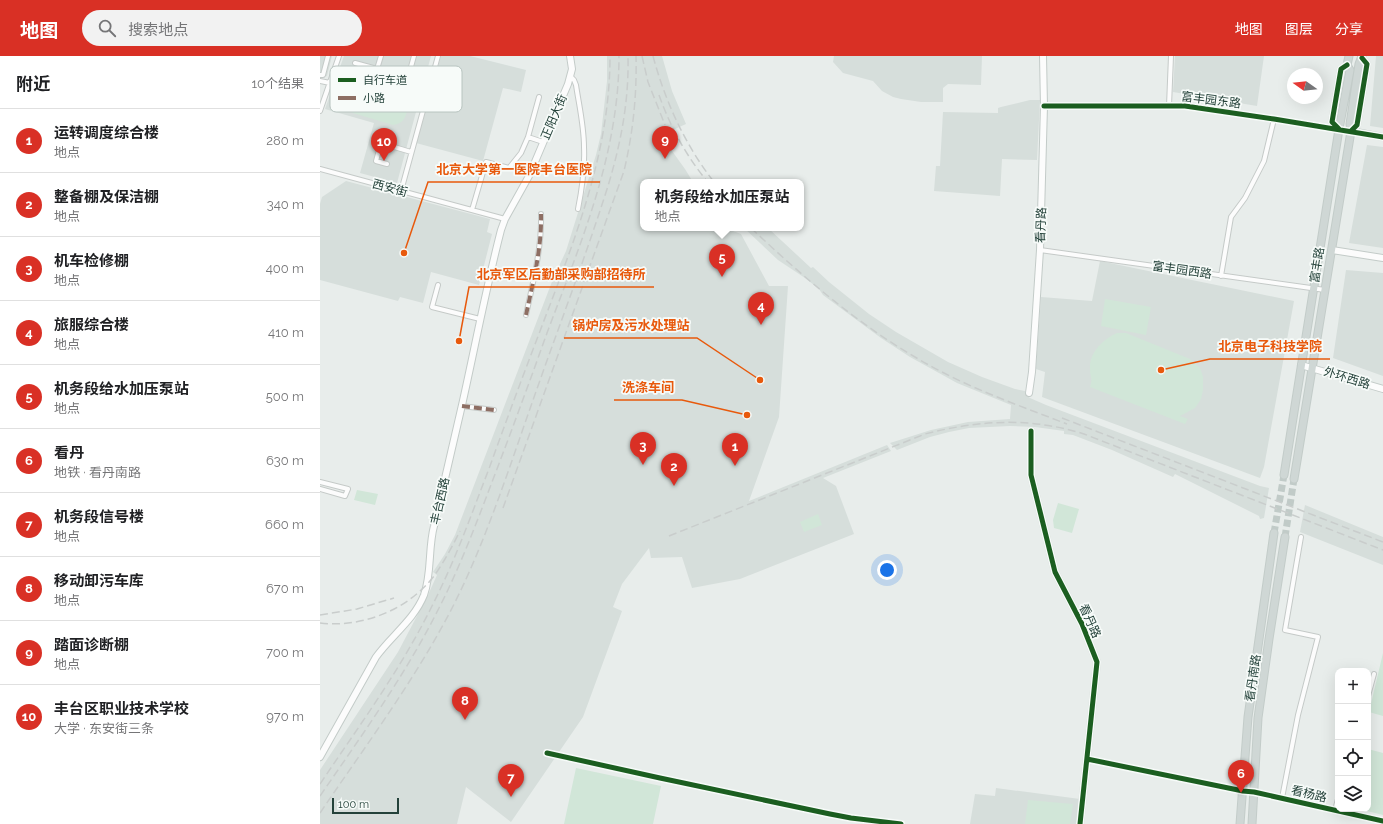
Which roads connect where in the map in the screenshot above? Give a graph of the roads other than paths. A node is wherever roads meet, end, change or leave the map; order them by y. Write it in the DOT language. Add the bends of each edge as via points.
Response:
graph roads {
  1 [pos="328,56"];
  2 [pos="339,56"];
  3 [pos="381,56"];
  4 [pos="414,56"];
  5 [pos="438,56"];
  6 [pos="570,56"];
  7 [pos="1043,56"];
  8 [pos="1171,56"];
  9 [pos="1349,56"];
  10 [pos="1362,57"];
  11 [pos="355,63"];
  12 [pos="362,65"];
  13 [pos="336,66"];
  14 [pos="366,66"];
  15 [pos="378,66"];
  16 [pos="411,66"];
  17 [pos="435,66"];
  18 [pos="321,75"];
  19 [pos="571,77"];
  20 [pos="322,81"];
  21 [pos="330,83"];
  22 [pos="539,97"];
  23 [pos="1044,106"];
  24 [pos="1169,106"];
  25 [pos="320,111"];
  26 [pos="422,112"];
  27 [pos="1274,119"];
  28 [pos="1338,129"];
  29 [pos="1351,131"];
  30 [pos="528,137"];
  31 [pos="1383,137"];
  32 [pos="543,142"];
  33 [pos="411,152"];
  34 [pos="387,164"];
  35 [pos="320,169"];
  36 [pos="401,191"];
  37 [pos="578,209"];
  38 [pos="472,210"];
  39 [pos="541,214"];
  40 [pos="505,219"];
  41 [pos="1040,250"];
  42 [pos="1332,250"];
  43 [pos="1383,258"];
  44 [pos="492,270"];
  45 [pos="1221,276"];
  46 [pos="533,279"];
  47 [pos="438,285"];
  48 [pos="1313,289"];
  49 [pos="1325,290"];
  50 [pos="526,315"];
  51 [pos="480,320"];
  52 [pos="1301,365"];
  53 [pos="1312,368"];
  54 [pos="1383,389"];
  55 [pos="1029,393"];
  56 [pos="462,406"];
  57 [pos="494,410"];
  58 [pos="1031,431"];
  59 [pos="1284,475"];
  60 [pos="1294,478"];
  61 [pos="320,482"];
  62 [pos="320,489"];
  63 [pos="1274,533"];
  64 [pos="1286,537"];
  65 [pos="1301,537"];
  66 [pos="1374,674"];
  67 [pos="1371,685"];
  68 [pos="547,752"];
  69 [pos="320,757"];
  70 [pos="1087,759"];
  71 [pos="1243,791"];
  72 [pos="1254,792"];
  73 [pos="1282,798"];
  74 [pos="1335,810"];
  75 [pos="1344,812"];
  76 [pos="1383,821"];
  77 [pos="901,824"];
  78 [pos="1080,824"];
  79 [pos="1240,824"];
  80 [pos="1252,824"];
  1 -- 18 [label="street"];
  2 -- 13 [label="street"];
  3 -- 15 [label="street"];
  4 -- 16 [label="street"];
  5 -- 17 [label="street"];
  6 -- 19 [label="street, 正阳大街"];
  7 -- 23 [label="street, 看丹路"];
  8 -- 24 [label="street"];
  9 -- 28 [label="main road, 富丰路" via="1347,65 1350,70"];
  10 -- 29 [label="main road, 富丰路" via="1350,124"];
  11 -- 12 [label="street"];
  12 -- 14 [label="street"];
  18 -- 20 [label="street"];
  19 -- 32 [label="street, 正阳大街"];
  19 -- 37 [label="street" via="576,85 584,147"];
  20 -- 21 [label="street"];
  21 -- 25 [label="street"];
  22 -- 30 [label="street"];
  23 -- 24 [label="street, 富丰园东路"];
  23 -- 41 [label="street, 看丹路"];
  24 -- 27 [label="street, 富丰园东路"];
  26 -- 33 [label="street"];
  27 -- 28 [label="street, 富丰园东路"];
  27 -- 45 [label="street" via="1264,160 1245,198 1230,216"];
  28 -- 29 [label="street, 富丰园东路"];
  28 -- 48 [label="main road, 富丰路"];
  29 -- 31 [label="street"];
  29 -- 42 [label="main road, 富丰路"];
  30 -- 32 [label="street"];
  30 -- 38 [label="street" via="522,153 509,168 486,162"];
  32 -- 40 [label="street, 正阳大街" via="526,182"];
  33 -- 34 [label="street" via="381,143 376,161"];
  33 -- 36 [label="street"];
  35 -- 36 [label="street, 西安街"];
  36 -- 38 [label="street, 西安街"];
  38 -- 40 [label="street, 西安街"];
  39 -- 46 [label="street" via="542,227"];
  40 -- 44 [label="street, 丰台西路"];
  41 -- 45 [label="street, 富丰园西路"];
  41 -- 55 [label="street, 看丹路"];
  42 -- 43 [label="street"];
  42 -- 49 [label="main road, 富丰路"];
  44 -- 46 [label="street"];
  44 -- 51 [label="street, 丰台西路"];
  45 -- 48 [label="street, 富丰园西路"];
  46 -- 50 [label="street"];
  47 -- 51 [label="street" via="432,307"];
  48 -- 49 [label="street, 富丰园西路"];
  48 -- 52 [label="main road, 富丰路"];
  49 -- 53 [label="main road, 富丰路"];
  51 -- 56 [label="street, 丰台西路"];
  52 -- 53 [label="street, 外环西路"];
  52 -- 59 [label="main road, 富丰路"];
  53 -- 54 [label="street, 外环西路"];
  53 -- 60 [label="main road"];
  56 -- 57 [label="street"];
  56 -- 69 [label="street, 丰台西路" via="433,529 424,595 404,626 376,658"];
  58 -- 70 [label="street, 看丹路" via="1031,475 1055,572 1082,624 1097,662"];
  61 -- 62 [label="street" via="348,489 346,496"];
  63 -- 71 [label="main road, 看丹南路" via="1248,717"];
  64 -- 72 [label="main road, 看丹南路" via="1258,718"];
  65 -- 73 [label="street" via="1285,630 1318,637 1298,715"];
  66 -- 67 [label="street"];
  68 -- 77 [label="street" via="652,777 851,818"];
  70 -- 71 [label="street, 看杨路"];
  70 -- 78 [label="street, 看丹路"];
  71 -- 72 [label="street, 看杨路"];
  71 -- 79 [label="main road, 看丹南路"];
  72 -- 73 [label="street, 看杨路"];
  72 -- 80 [label="main road, 看丹南路"];
  73 -- 74 [label="street, 看杨路"];
  75 -- 76 [label="street, 看杨路"];
}
